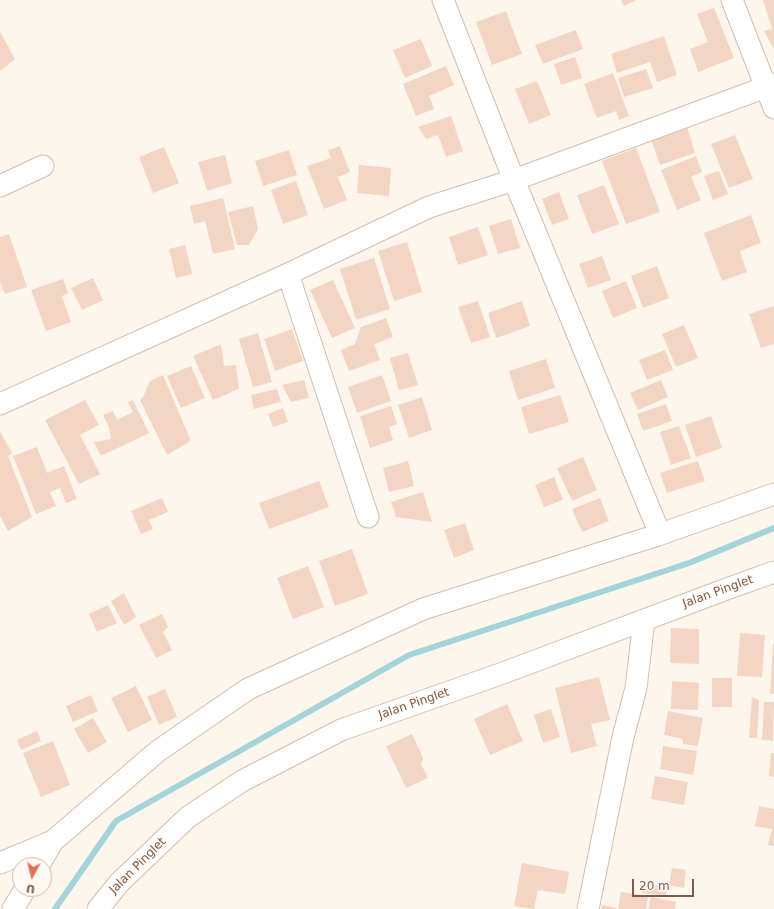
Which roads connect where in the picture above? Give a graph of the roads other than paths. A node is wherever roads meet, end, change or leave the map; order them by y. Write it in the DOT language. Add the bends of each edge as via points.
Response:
graph roads {
  1 [pos="443,0"];
  2 [pos="732,0"];
  3 [pos="770,86"];
  4 [pos="774,108"];
  5 [pos="43,166"];
  6 [pos="514,180"];
  7 [pos="0,186"];
  8 [pos="288,274"];
  9 [pos="0,404"];
  10 [pos="774,494"];
  11 [pos="368,518"];
  12 [pos="658,535"];
  13 [pos="774,572"];
  14 [pos="644,620"];
  15 [pos="53,841"];
  16 [pos="44,857"];
  17 [pos="0,862"];
  18 [pos="20,897"];
  19 [pos="13,909"];
  20 [pos="98,909"];
  21 [pos="588,909"];
  1 -- 6 [label="street"];
  2 -- 3 [label="street"];
  3 -- 4 [label="street"];
  3 -- 6 [label="street"];
  5 -- 7 [label="street"];
  6 -- 8 [label="street" via="429,207"];
  6 -- 12 [label="street"];
  8 -- 9 [label="street"];
  8 -- 11 [label="street"];
  10 -- 12 [label="street"];
  12 -- 15 [label="street" via="423,609 248,689 158,751"];
  13 -- 14 [label="street, Jalan Pinglet"];
  14 -- 20 [label="street, Jalan Pinglet" via="503,674 341,730 242,781 188,817 119,883"];
  14 -- 21 [label="street" via="636,688 623,737"];
  15 -- 16 [label="street"];
  15 -- 17 [label="street"];
  18 -- 19 [label="street"];
}
